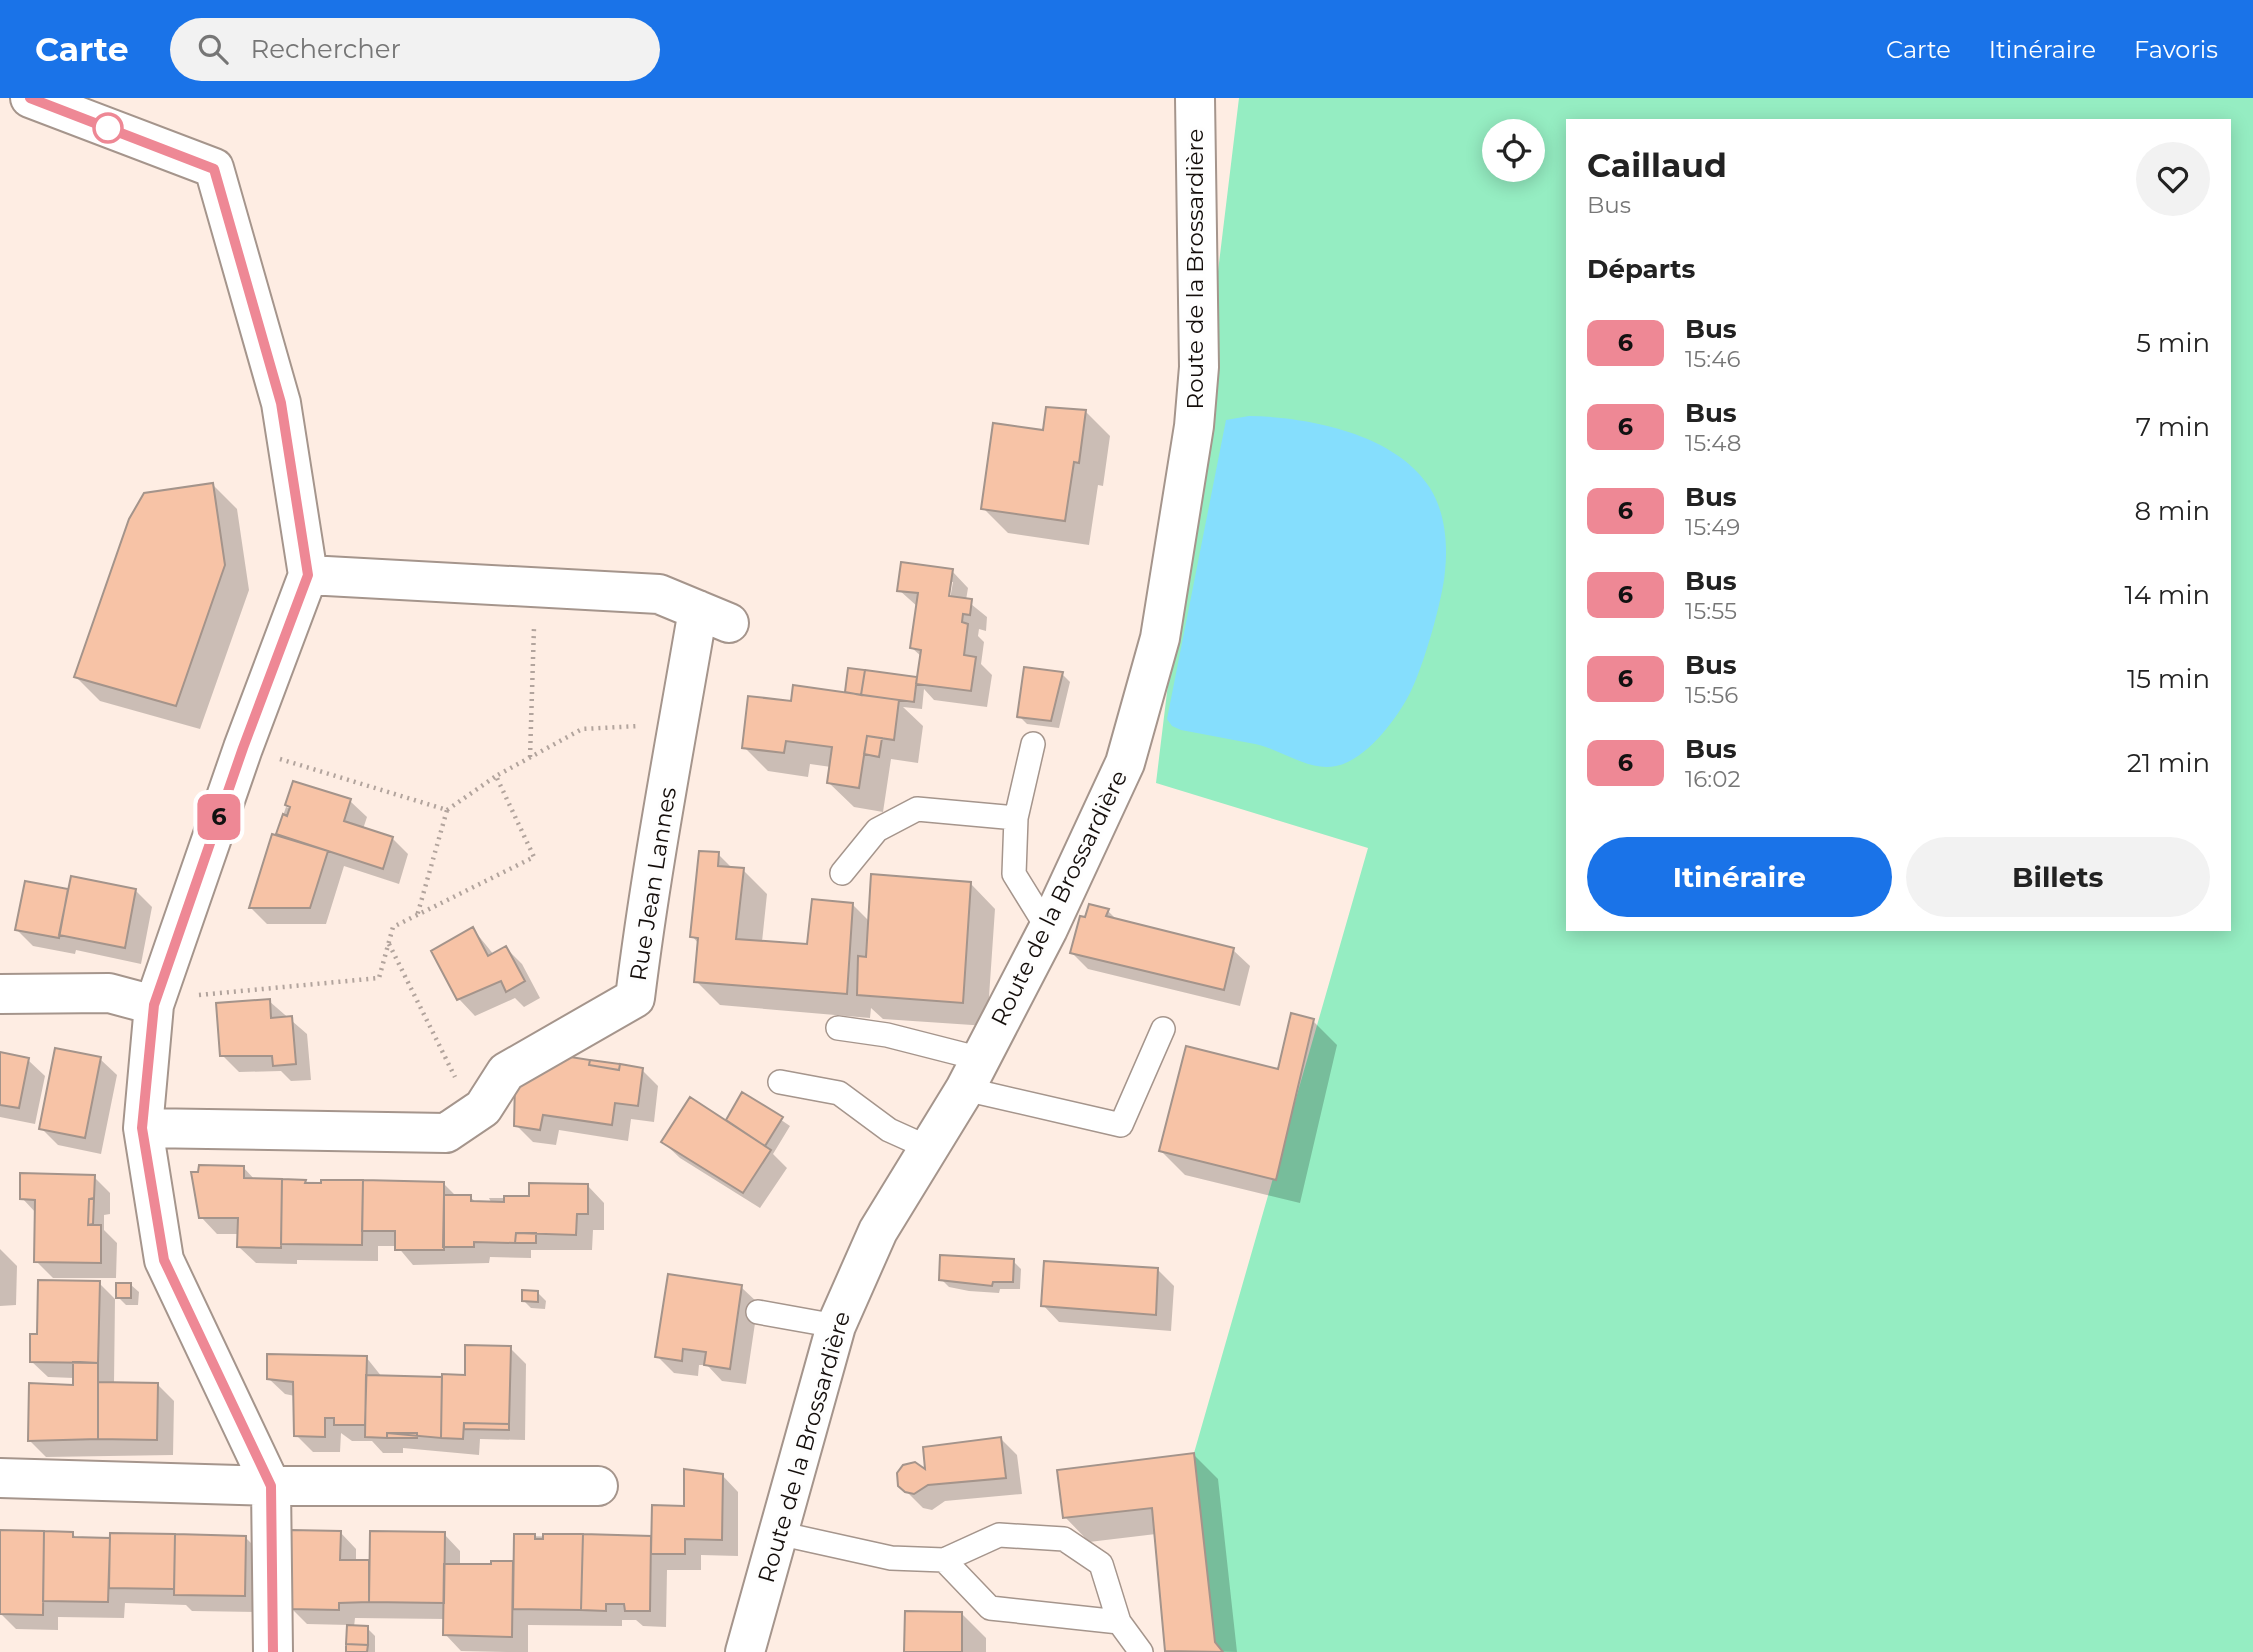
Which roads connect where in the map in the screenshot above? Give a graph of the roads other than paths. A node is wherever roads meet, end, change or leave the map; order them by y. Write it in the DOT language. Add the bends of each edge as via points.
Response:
graph roads {
  1 [pos="30,98"];
  2 [pos="1195,98"];
  3 [pos="308,575"];
  4 [pos="1033,744"];
  5 [pos="1016,818"];
  6 [pos="842,873"];
  7 [pos="1048,929"];
  8 [pos="0,994"];
  9 [pos="154,1005"];
  10 [pos="838,1028"];
  11 [pos="1163,1030"];
  12 [pos="973,1074"];
  13 [pos="780,1082"];
  14 [pos="142,1128"];
  15 [pos="929,1148"];
  16 [pos="758,1312"];
  17 [pos="836,1326"];
  18 [pos="0,1478"];
  19 [pos="271,1486"];
  20 [pos="598,1486"];
  21 [pos="778,1533"];
  22 [pos="944,1560"];
  23 [pos="1119,1622"];
  24 [pos="273,1652"];
  25 [pos="746,1652"];
  26 [pos="1141,1652"];
  1 -- 3 [label="street" via="214,169 281,403"];
  2 -- 7 [label="street, Route de la Brossardière" via="1199,367 1160,638 1125,763"];
  3 -- 9 [label="street"];
  3 -- 14 [label="street, Rue Jean Lannes" via="659,594 713,617 678,723 649,884 635,998 506,1072 483,1108 446,1133"];
  4 -- 5 [label="lane"];
  5 -- 6 [label="lane" via="917,808 877,830"];
  5 -- 7 [label="lane" via="1014,874"];
  7 -- 12 [label="street, Route de la Brossardière"];
  8 -- 9 [label="street" via="109,993"];
  9 -- 14 [label="street"];
  10 -- 12 [label="lane" via="887,1035"];
  11 -- 12 [label="lane" via="1121,1125"];
  12 -- 15 [label="street, Route de la Brossardière"];
  13 -- 15 [label="lane" via="839,1093 889,1130"];
  14 -- 19 [label="street" via="164,1260"];
  15 -- 17 [label="street, Route de la Brossardière" via="878,1231"];
  16 -- 17 [label="lane"];
  17 -- 21 [label="street, Route de la Brossardière"];
  18 -- 19 [label="street"];
  19 -- 20 [label="street"];
  19 -- 24 [label="street"];
  21 -- 22 [label="lane" via="891,1558"];
  21 -- 25 [label="street, Route de la Brossardière"];
  22 -- 23 [label="lane" via="990,1608"];
  22 -- 23 [label="lane" via="999,1535 1064,1539 1101,1564"];
  23 -- 26 [label="lane"];
}
